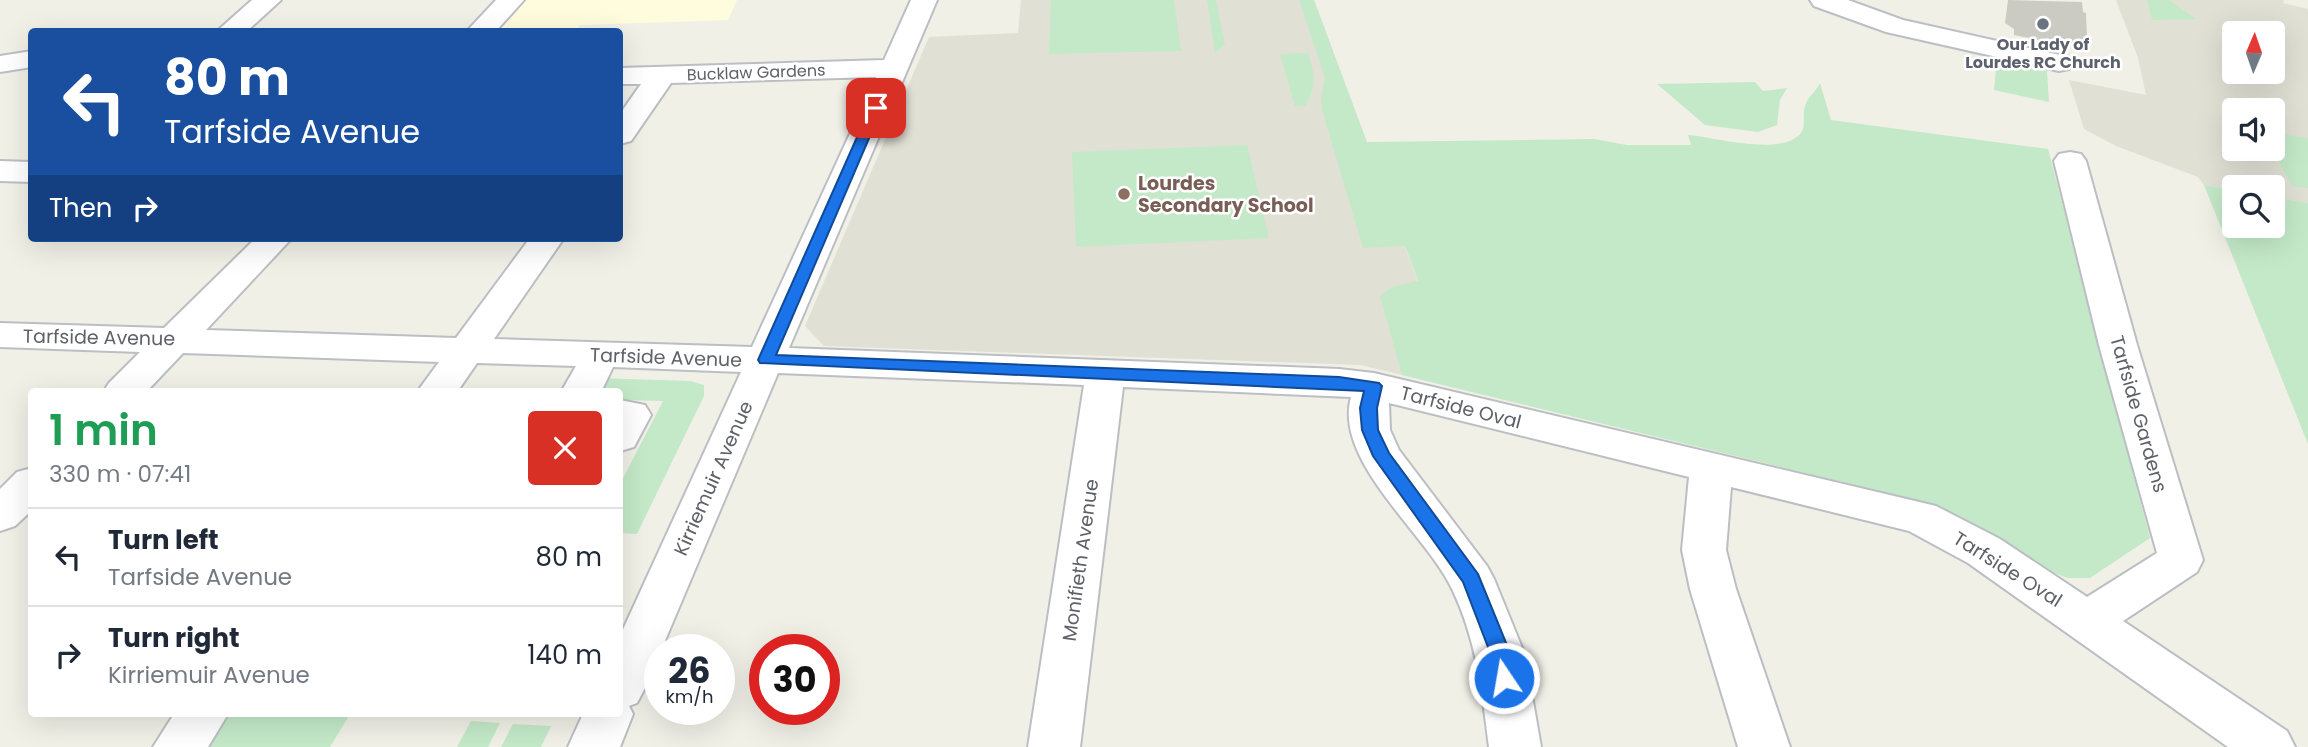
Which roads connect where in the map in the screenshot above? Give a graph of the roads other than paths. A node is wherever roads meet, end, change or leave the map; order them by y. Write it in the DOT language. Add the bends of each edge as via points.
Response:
graph roads {
  1 [pos="268,0"];
  2 [pos="511,0"];
  3 [pos="924,0"];
  4 [pos="1823,0"];
  5 [pos="234,28"];
  6 [pos="482,28"];
  7 [pos="28,60"];
  8 [pos="2059,63"];
  9 [pos="0,64"];
  10 [pos="893,68"];
  11 [pos="663,74"];
  12 [pos="623,76"];
  13 [pos="623,131"];
  14 [pos="2070,161"];
  15 [pos="0,171"];
  16 [pos="28,172"];
  17 [pos="271,242"];
  18 [pos="544,242"];
  19 [pos="0,335"];
  20 [pos="175,339"];
  21 [pos="467,349"];
  22 [pos="601,355"];
  23 [pos="766,360"];
  24 [pos="1105,373"];
  25 [pos="1374,386"];
  26 [pos="127,388"];
  27 [pos="440,388"];
  28 [pos="583,388"];
  29 [pos="623,414"];
  30 [pos="623,431"];
  31 [pos="1710,469"];
  32 [pos="28,487"];
  33 [pos="0,515"];
  34 [pos="2088,620"];
  35 [pos="623,676"];
  36 [pos="201,717"];
  37 [pos="606,717"];
  38 [pos="2219,732"];
  39 [pos="179,747"];
  40 [pos="594,747"];
  41 [pos="1054,747"];
  42 [pos="1515,747"];
  43 [pos="1764,747"];
  44 [pos="2269,747"];
  1 -- 5 [label="street"];
  2 -- 6 [label="street"];
  3 -- 10 [label="street, Kirriemuir Avenue"];
  4 -- 8 [label="street" via="1895,26"];
  7 -- 9 [label="street"];
  10 -- 11 [label="street, Bucklaw Gardens"];
  10 -- 23 [label="street, Kirriemuir Avenue"];
  11 -- 12 [label="street, Bucklaw Gardens"];
  11 -- 13 [label="street"];
  14 -- 34 [label="street, Tarfside Gardens" via="2180,560"];
  15 -- 16 [label="street"];
  17 -- 20 [label="street"];
  18 -- 21 [label="street"];
  19 -- 20 [label="street, Tarfside Avenue"];
  20 -- 21 [label="street, Tarfside Avenue"];
  20 -- 26 [label="street"];
  21 -- 22 [label="street, Tarfside Avenue"];
  21 -- 27 [label="street"];
  22 -- 23 [label="street, Tarfside Avenue"];
  22 -- 28 [label="street"];
  23 -- 24 [label="street, Tarfside Avenue"];
  23 -- 35 [label="street, Kirriemuir Avenue"];
  24 -- 25 [label="street, Tarfside Avenue"];
  24 -- 41 [label="street, Monifieth Avenue"];
  25 -- 31 [label="street, Tarfside Oval"];
  25 -- 42 [label="street" via="1368,408 1370,430 1381,456 1471,579 1486,613 1501,655"];
  29 -- 30 [label="street" via="631,415"];
  31 -- 34 [label="street, Tarfside Oval" via="1921,519 1984,551"];
  31 -- 43 [label="street" via="1704,550"];
  32 -- 33 [label="street"];
  34 -- 38 [label="street, Tarfside Oval"];
  36 -- 39 [label="street"];
  37 -- 40 [label="street, Kirriemuir Avenue"];
  38 -- 44 [label="street, Tarfside Oval"];
}
